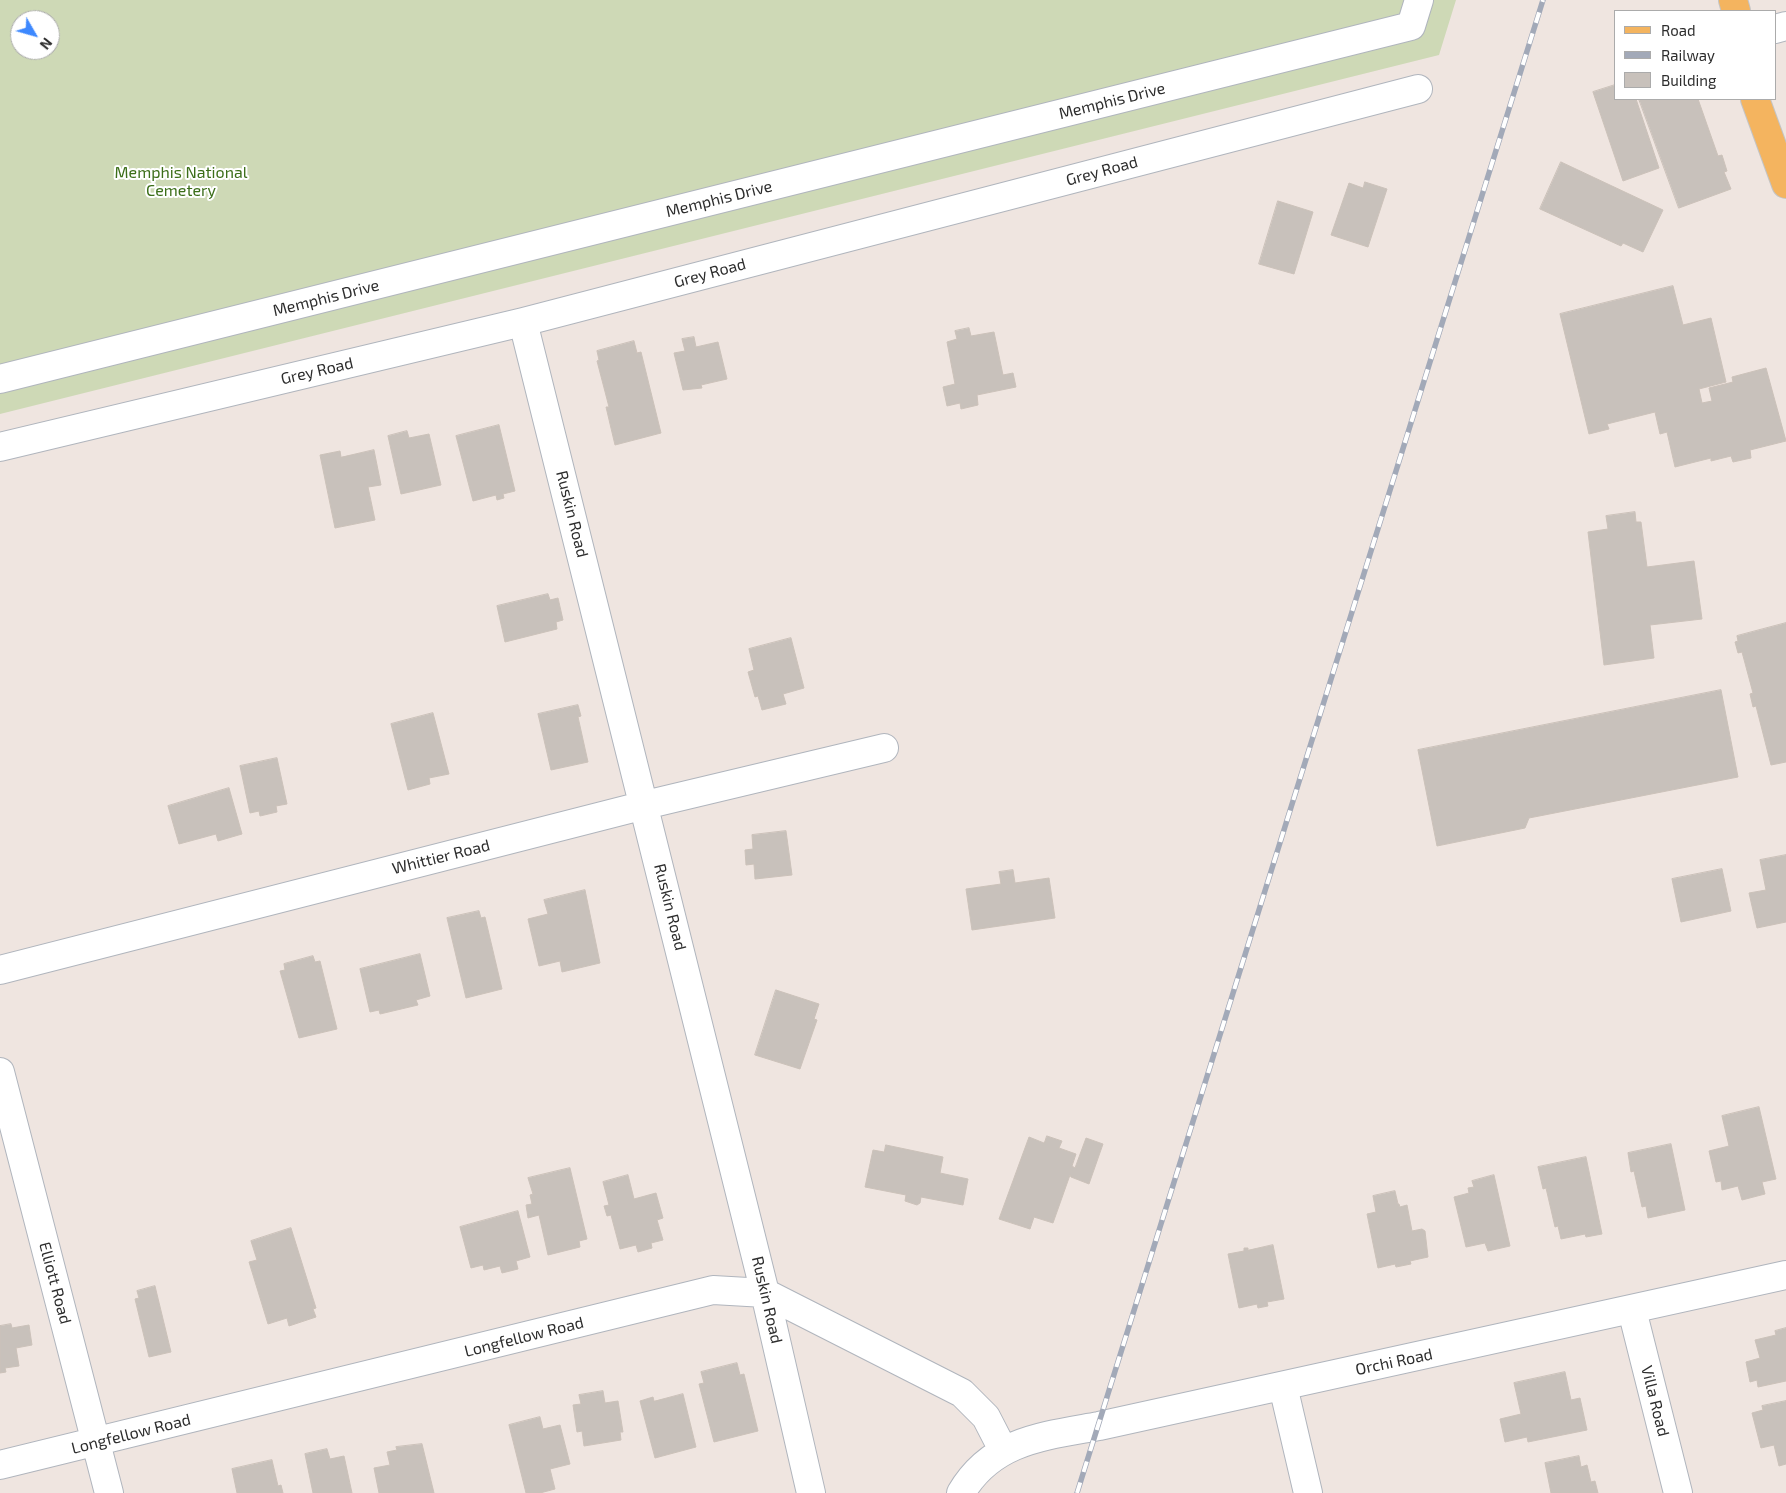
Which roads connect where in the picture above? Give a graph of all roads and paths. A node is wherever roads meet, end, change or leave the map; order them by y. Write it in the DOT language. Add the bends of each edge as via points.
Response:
graph roads {
  1 [pos="1419,0"];
  2 [pos="1418,89"];
  3 [pos="1754,100"];
  4 [pos="1786,184"];
  5 [pos="523,322"];
  6 [pos="0,379"];
  7 [pos="0,447"];
  8 [pos="884,748"];
  9 [pos="645,805"];
  10 [pos="0,970"];
  11 [pos="0,1072"];
  12 [pos="1786,1276"];
  13 [pos="765,1293"];
  14 [pos="1632,1310"];
  15 [pos="1283,1386"];
  16 [pos="96,1442"];
  17 [pos="1003,1450"];
  18 [pos="0,1465"];
  19 [pos="109,1493"];
  20 [pos="811,1493"];
  21 [pos="961,1493"];
  22 [pos="1308,1493"];
  23 [pos="1678,1493"];
  1 -- 6 [label="street, Memphis Drive" via="1411,26"];
  2 -- 5 [label="street, Grey Road"];
  3 -- 4 [label="main road"];
  5 -- 7 [label="street, Grey Road"];
  5 -- 9 [label="street, Ruskin Road"];
  8 -- 9 [label="street, Whittier Road"];
  9 -- 10 [label="street, Whittier Road"];
  9 -- 13 [label="street, Ruskin Road"];
  11 -- 16 [label="street, Elliott Road"];
  12 -- 14 [label="street, Orchi Road"];
  13 -- 16 [label="street, Longfellow Road" via="713,1290"];
  13 -- 17 [label="street, Longfellow Road" via="962,1393 986,1416"];
  13 -- 20 [label="street, Ruskin Road"];
  14 -- 15 [label="street, Orchi Road"];
  14 -- 23 [label="street, Villa Road"];
  15 -- 17 [label="street, Orchi Road" via="1033,1438"];
  15 -- 22 [label="street"];
  16 -- 18 [label="street, Longfellow Road"];
  16 -- 19 [label="street, Elliott Road"];
  17 -- 21 [label="street, Orchi Road" via="972,1474"];
}
